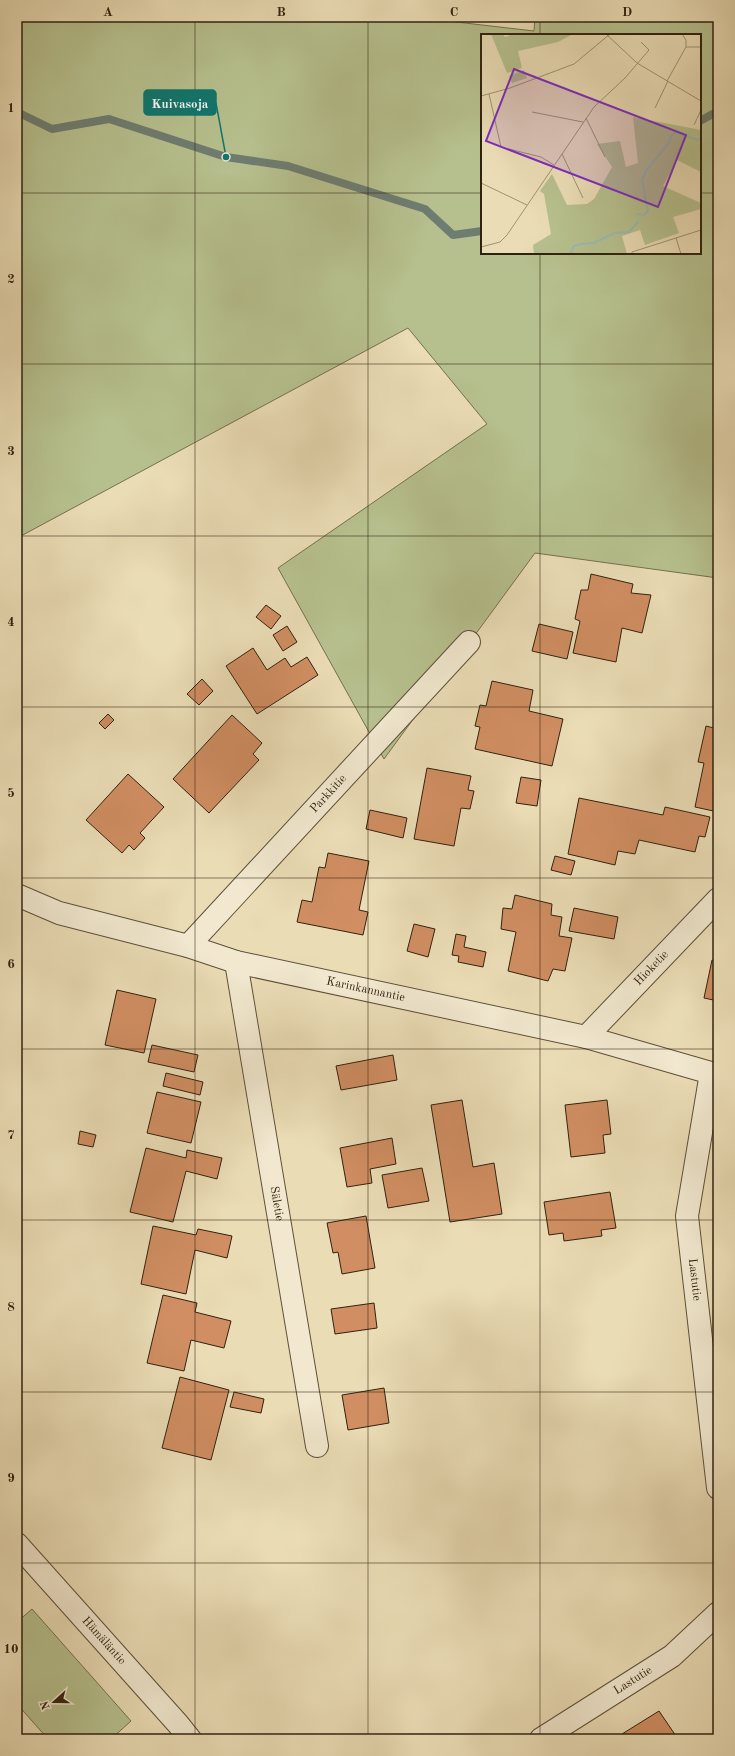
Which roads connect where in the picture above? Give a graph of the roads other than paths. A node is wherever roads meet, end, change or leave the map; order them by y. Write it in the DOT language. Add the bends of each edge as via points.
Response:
graph roads {
  1 [pos="469,642"];
  2 [pos="17,895"];
  3 [pos="718,899"];
  4 [pos="188,946"];
  5 [pos="236,962"];
  6 [pos="586,1037"];
  7 [pos="714,1074"];
  8 [pos="317,1446"];
  9 [pos="718,1488"];
  10 [pos="17,1544"];
  11 [pos="718,1613"];
  12 [pos="190,1739"];
  13 [pos="541,1739"];
  1 -- 4 [label="street, Parkkitie"];
  2 -- 4 [label="street, Karinkannantie" via="59,913"];
  3 -- 6 [label="street, Hioketie"];
  4 -- 5 [label="street, Karinkannantie"];
  5 -- 6 [label="street, Karinkannantie"];
  5 -- 8 [label="street, Säletie"];
  6 -- 7 [label="street, Karinkannantie"];
  7 -- 9 [label="street, Lastutie" via="687,1216"];
  10 -- 12 [label="street, Hämäläntie"];
  11 -- 13 [label="street, Lastutie" via="672,1656"];
}
